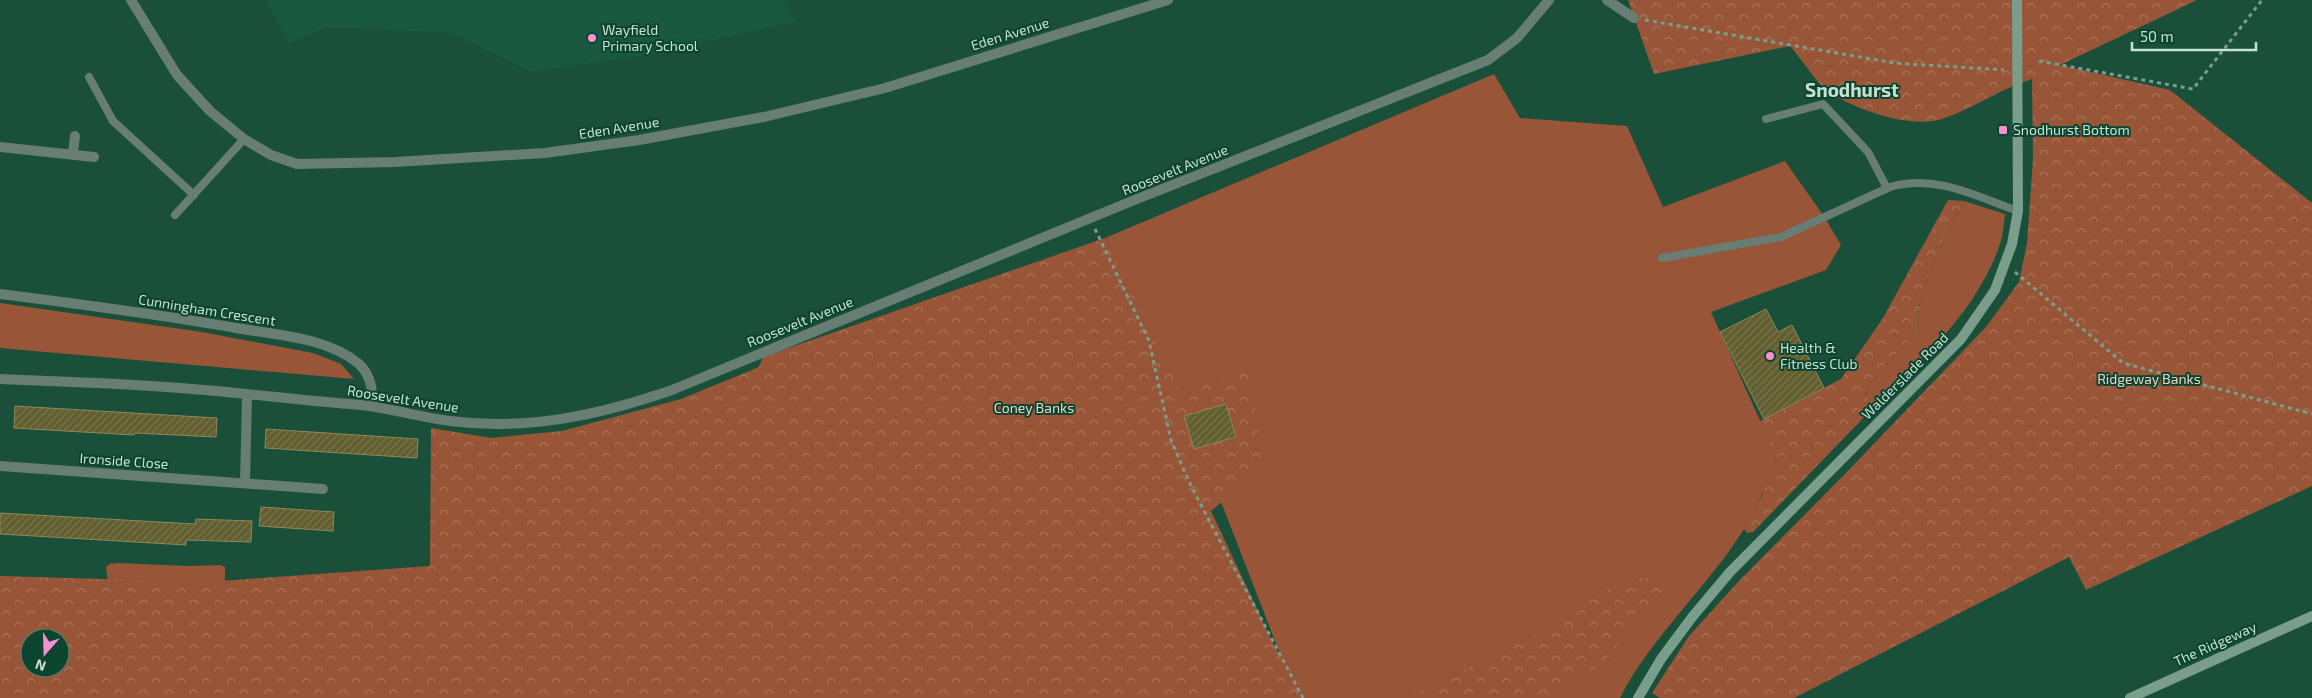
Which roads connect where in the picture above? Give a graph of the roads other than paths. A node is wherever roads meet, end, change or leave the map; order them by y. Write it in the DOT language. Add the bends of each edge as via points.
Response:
graph roads {
  1 [pos="131,0"];
  2 [pos="1168,0"];
  3 [pos="1549,0"];
  4 [pos="1607,0"];
  5 [pos="2017,0"];
  6 [pos="1634,18"];
  7 [pos="89,77"];
  8 [pos="1766,119"];
  9 [pos="75,136"];
  10 [pos="244,139"];
  11 [pos="0,147"];
  12 [pos="73,153"];
  13 [pos="94,157"];
  14 [pos="1886,188"];
  15 [pos="194,195"];
  16 [pos="2018,211"];
  17 [pos="175,215"];
  18 [pos="1662,258"];
  19 [pos="0,294"];
  20 [pos="0,379"];
  21 [pos="247,396"];
  22 [pos="372,406"];
  23 [pos="0,466"];
  24 [pos="245,483"];
  25 [pos="323,489"];
  26 [pos="2312,616"];
  27 [pos="1638,698"];
  28 [pos="2130,698"];
  1 -- 10 [label="street, Eden Avenue" via="178,75 210,111"];
  2 -- 10 [label="street, Eden Avenue" via="885,88 764,117 639,140 545,153 297,164 271,155"];
  3 -- 22 [label="street, Roosevelt Avenue" via="1517,38 1488,60 626,406 532,423 452,421"];
  4 -- 6 [label="street"];
  5 -- 16 [label="street, Walderslade Road"];
  7 -- 15 [label="lane" via="113,121"];
  8 -- 14 [label="lane" via="1823,104 1868,152"];
  9 -- 12 [label="street"];
  10 -- 15 [label="lane"];
  11 -- 12 [label="street"];
  12 -- 13 [label="street"];
  14 -- 16 [label="lane" via="1908,182 1934,182"];
  14 -- 18 [label="lane" via="1781,237"];
  15 -- 17 [label="lane"];
  16 -- 27 [label="street, Walderslade Road" via="2012,244 1995,290 1961,339 1730,572 1661,659"];
  19 -- 22 [label="street, Cunningham Crescent" via="177,318 328,347 360,365 373,387"];
  20 -- 21 [label="street, Roosevelt Avenue" via="192,389"];
  21 -- 22 [label="street, Roosevelt Avenue"];
  21 -- 24 [label="street"];
  23 -- 24 [label="street, Ironside Close"];
  24 -- 25 [label="street, Ironside Close"];
  26 -- 28 [label="street, The Ridgeway"];
}
